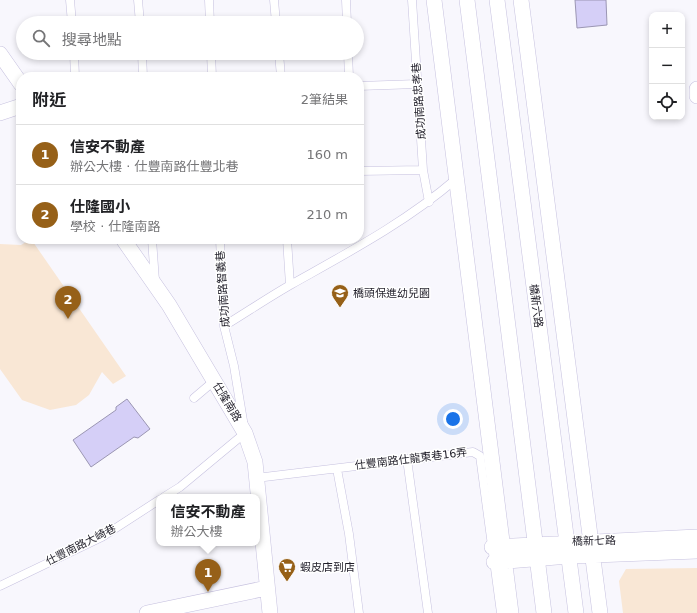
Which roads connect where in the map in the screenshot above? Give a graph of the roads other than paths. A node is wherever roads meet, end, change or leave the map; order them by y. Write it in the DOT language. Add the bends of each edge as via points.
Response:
graph roads {
  1 [pos="70,0"];
  2 [pos="138,0"];
  3 [pos="209,0"];
  4 [pos="274,0"];
  5 [pos="346,0"];
  6 [pos="412,0"];
  7 [pos="434,0"];
  8 [pos="466,0"];
  9 [pos="497,0"];
  10 [pos="520,0"];
  11 [pos="71,16"];
  12 [pos="139,16"];
  13 [pos="210,16"];
  14 [pos="275,16"];
  15 [pos="347,16"];
  16 [pos="0,54"];
  17 [pos="74,60"];
  18 [pos="142,60"];
  19 [pos="211,60"];
  20 [pos="280,60"];
  21 [pos="348,60"];
  22 [pos="75,72"];
  23 [pos="143,72"];
  24 [pos="212,72"];
  25 [pos="281,72"];
  26 [pos="349,72"];
  27 [pos="16,77"];
  28 [pos="418,84"];
  29 [pos="364,86"];
  30 [pos="697,89"];
  31 [pos="697,96"];
  32 [pos="16,108"];
  33 [pos="0,113"];
  34 [pos="423,170"];
  35 [pos="364,171"];
  36 [pos="456,179"];
  37 [pos="429,202"];
  38 [pos="126,244"];
  39 [pos="152,244"];
  40 [pos="220,244"];
  41 [pos="287,244"];
  42 [pos="358,244"];
  43 [pos="358,248"];
  44 [pos="290,285"];
  45 [pos="155,286"];
  46 [pos="224,326"];
  47 [pos="214,381"];
  48 [pos="194,398"];
  49 [pos="245,433"];
  50 [pos="407,459"];
  51 [pos="337,468"];
  52 [pos="256,478"];
  53 [pos="169,494"];
  54 [pos="258,494"];
  55 [pos="156,502"];
  56 [pos="260,518"];
  57 [pos="697,536"];
  58 [pos="591,548"];
  59 [pos="568,549"];
  60 [pos="536,551"];
  61 [pos="697,551"];
  62 [pos="498,554"];
  63 [pos="0,586"];
  64 [pos="267,588"];
  65 [pos="147,613"];
  66 [pos="270,613"];
  67 [pos="359,613"];
  68 [pos="428,613"];
  69 [pos="500,613"];
  70 [pos="511,613"];
  71 [pos="544,613"];
  72 [pos="576,613"];
  73 [pos="600,613"];
  1 -- 11 [label="lane"];
  2 -- 12 [label="lane"];
  3 -- 13 [label="lane"];
  4 -- 14 [label="lane"];
  5 -- 15 [label="lane"];
  6 -- 28 [label="lane, 成功南路忠孝巷"];
  7 -- 36 [label="street"];
  8 -- 60 [label="street"];
  9 -- 59 [label="street, 橋新六路"];
  10 -- 58 [label="street"];
  16 -- 27 [label="street"];
  17 -- 22 [label="lane"];
  18 -- 23 [label="lane"];
  19 -- 24 [label="lane"];
  20 -- 25 [label="lane"];
  21 -- 26 [label="lane"];
  28 -- 29 [label="lane"];
  28 -- 34 [label="lane, 成功南路忠孝巷"];
  30 -- 31 [label="street"];
  32 -- 33 [label="street"];
  34 -- 35 [label="lane"];
  34 -- 37 [label="lane, 成功南路忠孝巷"];
  36 -- 37 [label="lane"];
  36 -- 62 [label="street"];
  37 -- 43 [label="lane"];
  38 -- 45 [label="street, 仕隆南路"];
  39 -- 45 [label="lane"];
  40 -- 46 [label="lane, 成功南路智義巷"];
  41 -- 44 [label="lane"];
  42 -- 43 [label="lane"];
  43 -- 44 [label="lane"];
  44 -- 46 [label="lane"];
  45 -- 47 [label="street, 仕隆南路"];
  46 -- 49 [label="lane, 成功南路智義巷" via="234,366"];
  47 -- 48 [label="lane"];
  47 -- 49 [label="street, 仕隆南路"];
  49 -- 52 [label="street, 仕隆南路" via="255,462"];
  49 -- 53 [label="lane"];
  50 -- 51 [label="lane, 仕豐南路仕龍東巷16弄"];
  50 -- 62 [label="lane, 仕豐南路仕龍東巷16弄" via="473,452 480,456"];
  50 -- 68 [label="lane"];
  51 -- 52 [label="lane, 仕豐南路仕龍東巷16弄"];
  51 -- 67 [label="lane"];
  52 -- 54 [label="street, 仕隆南路"];
  55 -- 63 [label="lane, 仕豐南路大崎巷" via="102,537"];
  56 -- 64 [label="street, 仕隆南路"];
  57 -- 58 [label="street, 橋新七路"];
  58 -- 59 [label="street, 橋新七路"];
  58 -- 61 [label="street, 橋新七路"];
  58 -- 73 [label="street"];
  59 -- 60 [label="street, 橋新七路"];
  59 -- 72 [label="street, 橋新六路"];
  60 -- 62 [label="street, 橋新七路"];
  60 -- 71 [label="street"];
  62 -- 69 [label="lane, 仕豐南路仕龍東巷16弄"];
  62 -- 70 [label="street"];
  64 -- 65 [label="street"];
  64 -- 66 [label="street, 仕隆南路"];
}
